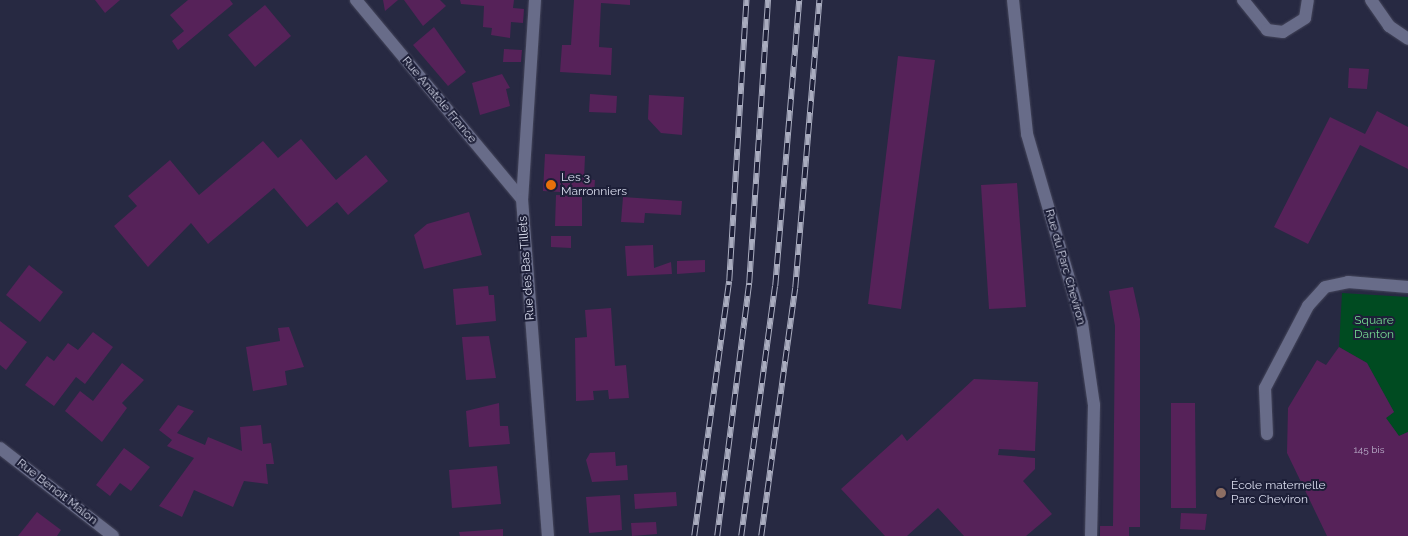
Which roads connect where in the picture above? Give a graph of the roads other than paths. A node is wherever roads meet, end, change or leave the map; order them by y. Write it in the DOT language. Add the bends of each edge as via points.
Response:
graph roads {
  1 [pos="356,0"];
  2 [pos="535,0"];
  3 [pos="1013,0"];
  4 [pos="1243,0"];
  5 [pos="1308,0"];
  6 [pos="1371,0"];
  7 [pos="1408,39"];
  8 [pos="522,200"];
  9 [pos="1408,287"];
  10 [pos="1267,434"];
  11 [pos="0,448"];
  12 [pos="113,536"];
  13 [pos="548,536"];
  14 [pos="1091,536"];
  1 -- 8 [label="street, Rue Anatole France"];
  2 -- 8 [label="street, Rue des Bas Tillets"];
  3 -- 14 [label="street, Rue du Parc Cheviron" via="1027,134 1084,332 1094,405"];
  4 -- 5 [label="street" via="1267,30 1283,32 1306,18"];
  6 -- 7 [label="street" via="1389,26"];
  8 -- 13 [label="street, Rue des Bas Tillets"];
  9 -- 10 [label="street" via="1348,282 1325,287 1308,306 1265,388"];
  11 -- 12 [label="street, Rue Benoît Malon"];
}
